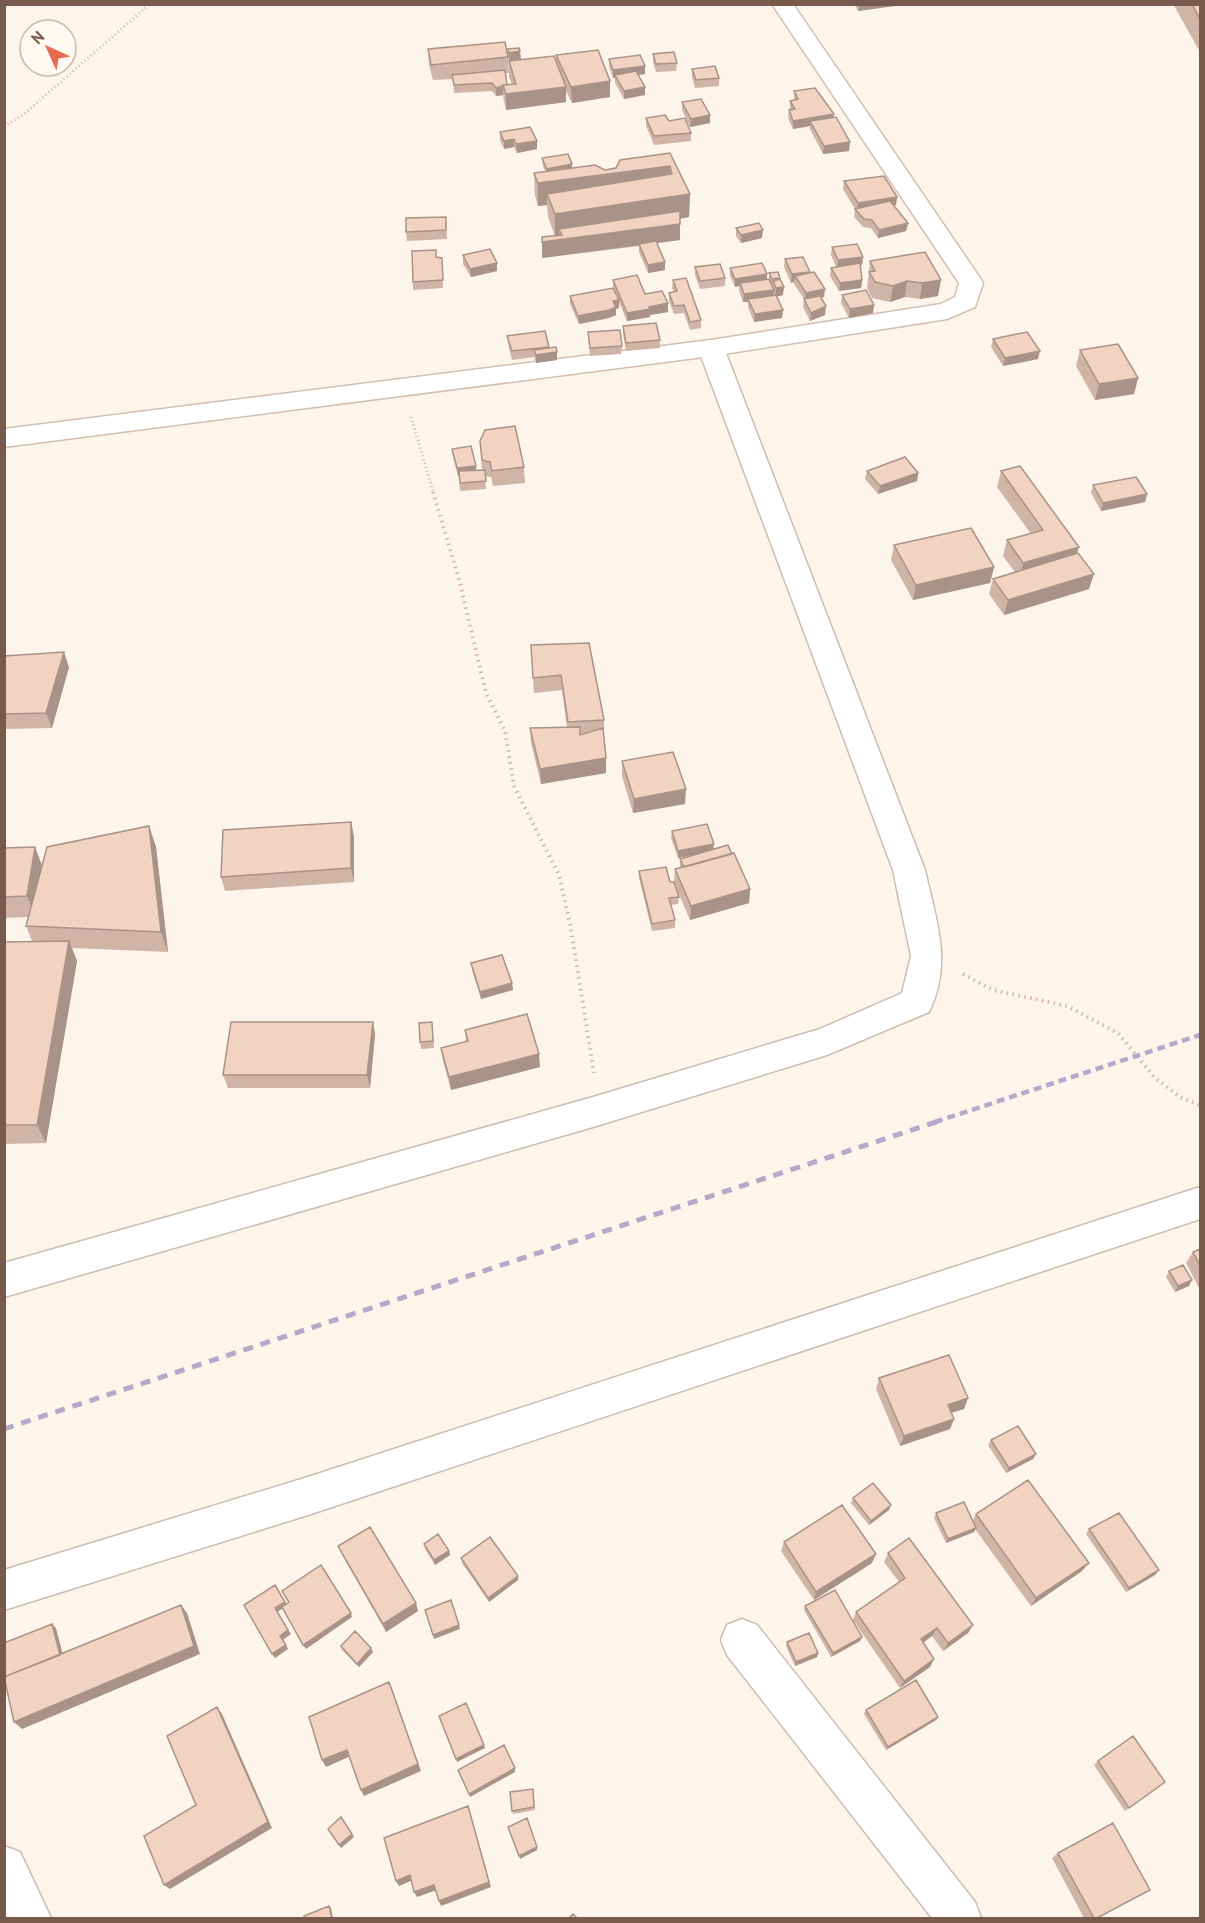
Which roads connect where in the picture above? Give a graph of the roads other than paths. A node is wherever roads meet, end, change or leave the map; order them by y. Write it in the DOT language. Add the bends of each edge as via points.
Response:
graph roads {
  1 [pos="782,4"];
  2 [pos="711,348"];
  3 [pos="4,438"];
  4 [pos="1200,1203"];
  5 [pos="4,1280"];
  6 [pos="4,1590"];
  7 [pos="742,1640"];
  8 [pos="4,1868"];
  9 [pos="29,1918"];
  10 [pos="958,1918"];
  1 -- 2 [label="street" via="971,283 966,301 947,311"];
  2 -- 3 [label="street"];
  2 -- 5 [label="street" via="909,870 927,956 917,1002 827,1041"];
  4 -- 6 [label="street" via="311,1495"];
  7 -- 10 [label="street"];
  8 -- 9 [label="street"];
}
